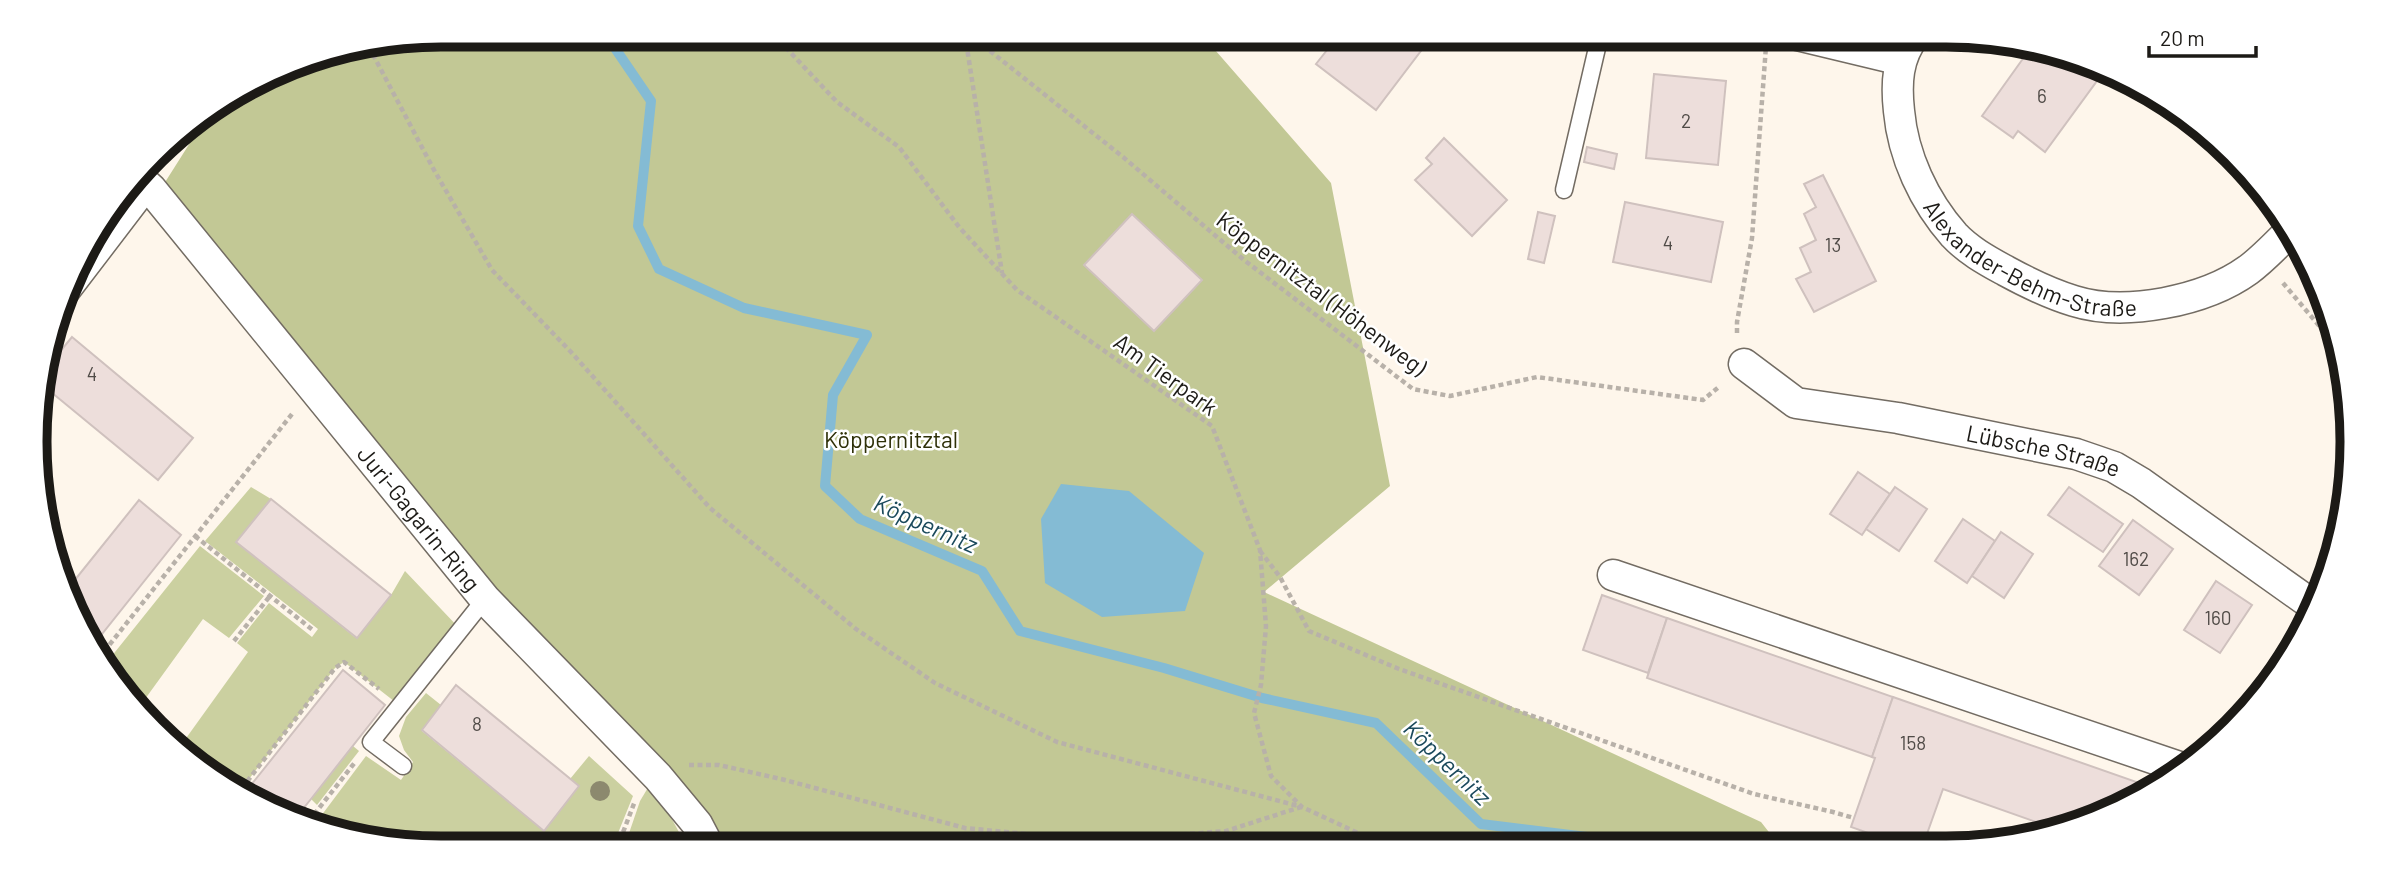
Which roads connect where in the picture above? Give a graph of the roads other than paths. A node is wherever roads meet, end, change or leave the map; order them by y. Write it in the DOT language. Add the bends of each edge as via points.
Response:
graph roads {
  1 [pos="1597,47"];
  2 [pos="1908,48"];
  3 [pos="145,183"];
  4 [pos="1564,190"];
  5 [pos="2283,238"];
  6 [pos="86,271"];
  7 [pos="1744,364"];
  8 [pos="1613,575"];
  9 [pos="485,599"];
  10 [pos="2306,600"];
  11 [pos="2171,764"];
  12 [pos="403,766"];
  13 [pos="703,836"];
  1 -- 4 [label="lane"];
  2 -- 5 [label="street, Alexander-Behm-Straße" via="1897,89 1910,163 1954,235 1978,256 2028,283 2076,302 2140,307 2212,288 2247,271"];
  3 -- 6 [label="lane"];
  3 -- 9 [label="street, Juri-Gagarin-Ring"];
  7 -- 10 [label="street, Lübsche Straße" via="1796,403 1898,418 2076,454 2114,467"];
  8 -- 11 [label="street"];
  9 -- 12 [label="lane" via="371,742"];
  9 -- 13 [label="street, Juri-Gagarin-Ring" via="658,777"];
}
